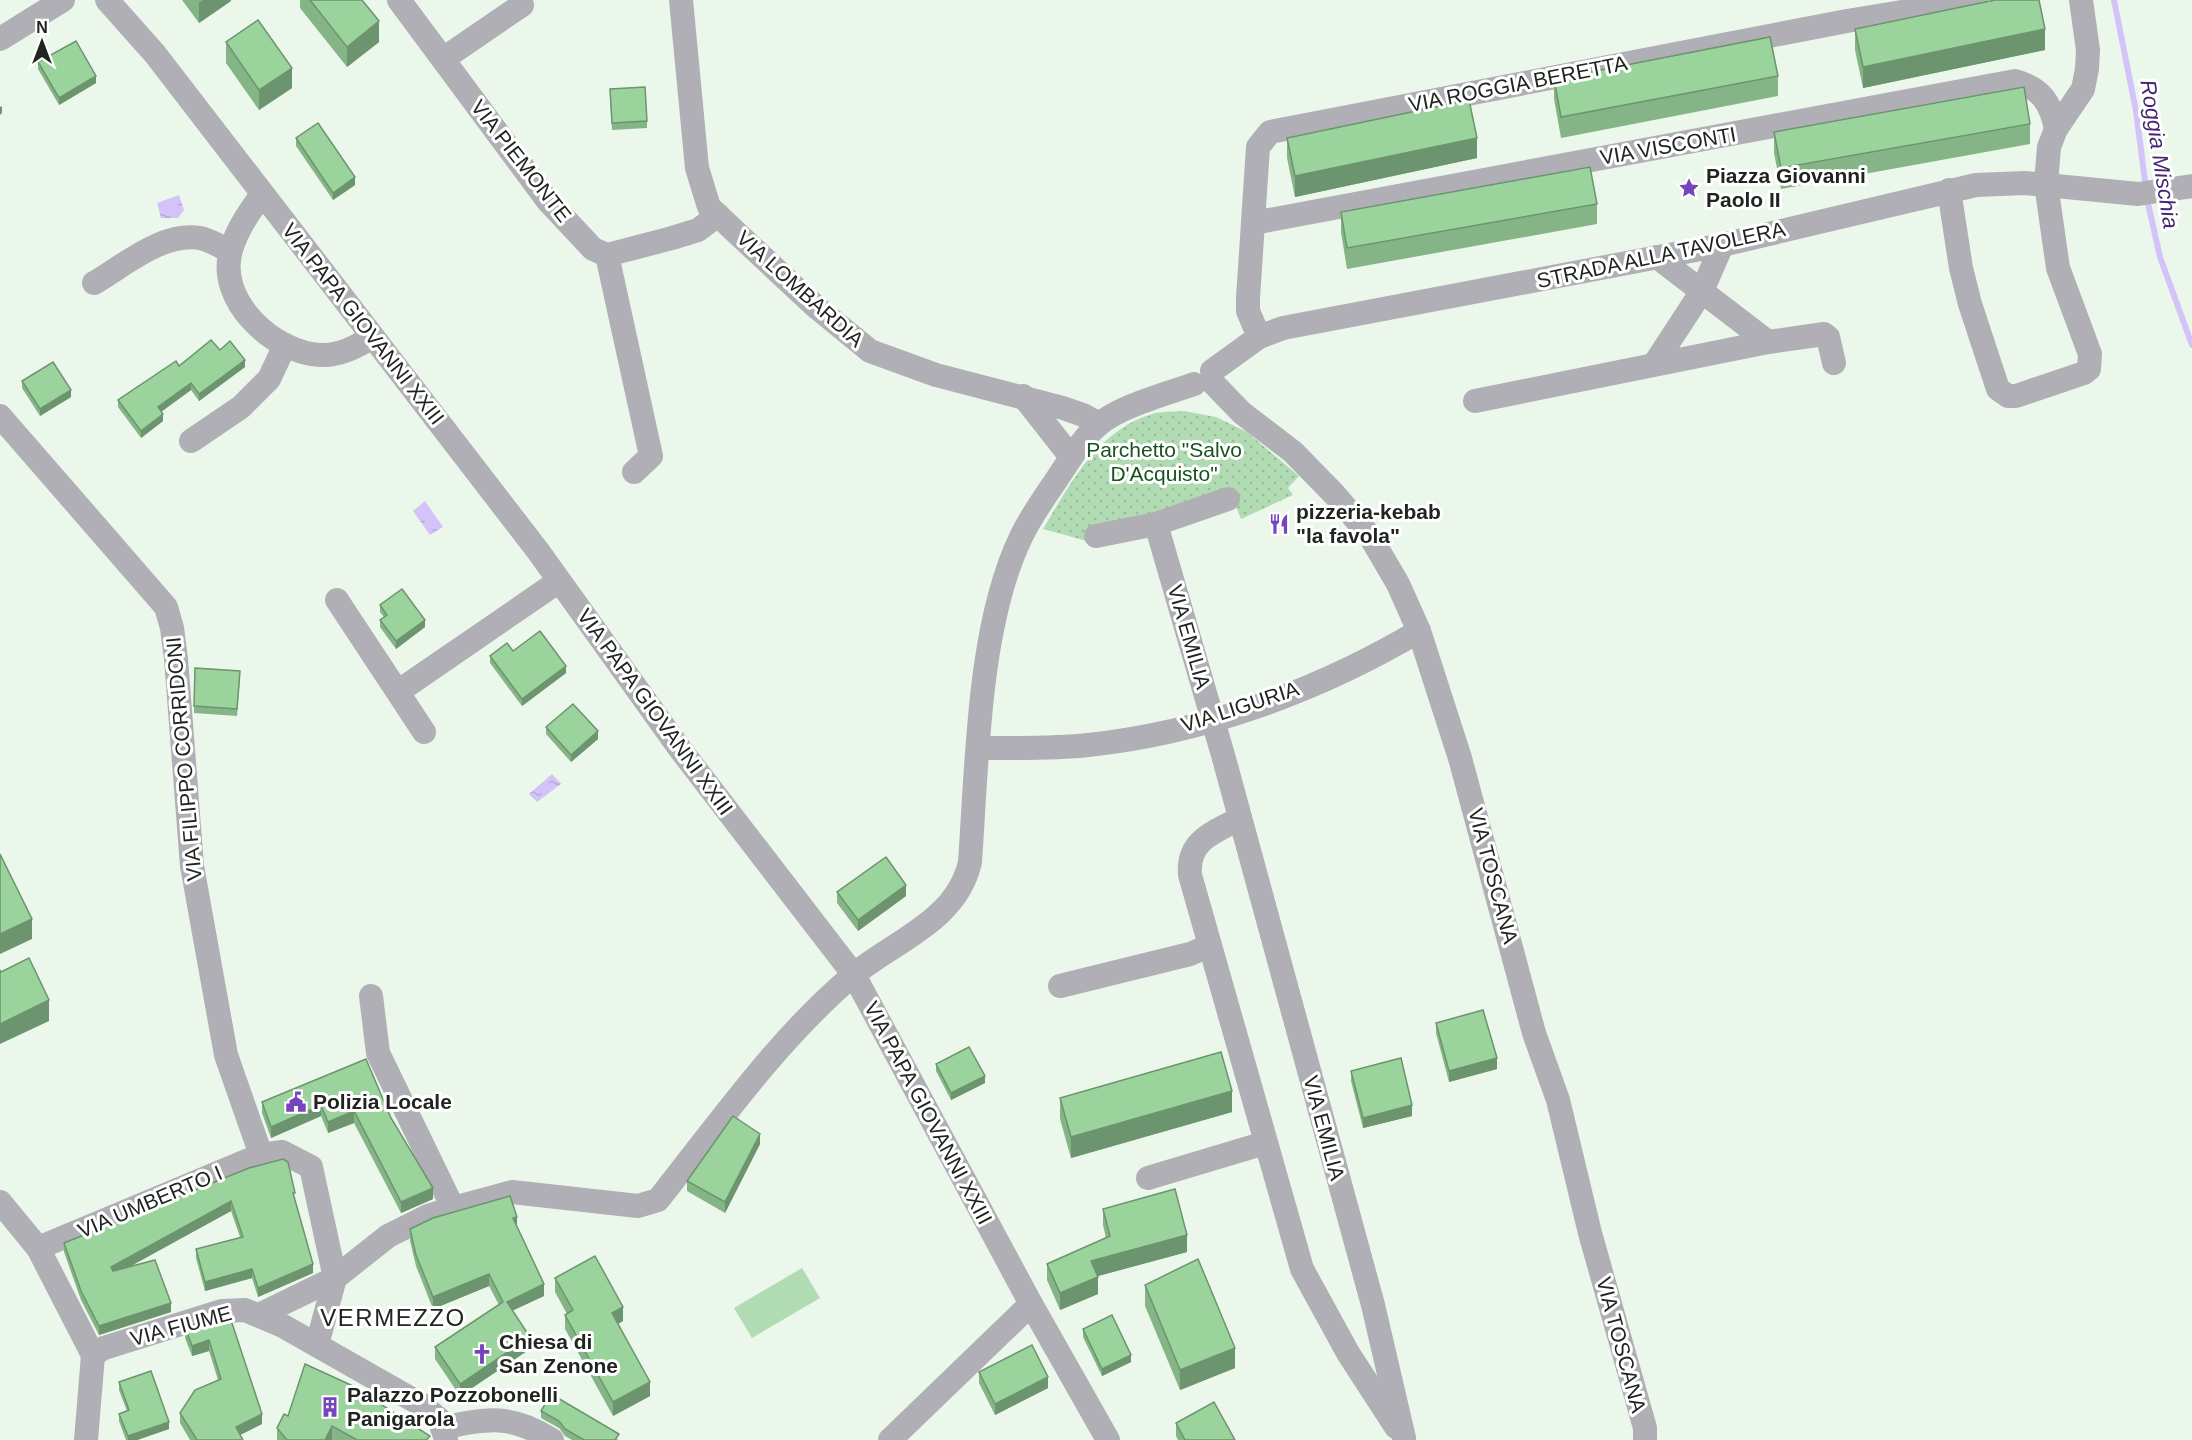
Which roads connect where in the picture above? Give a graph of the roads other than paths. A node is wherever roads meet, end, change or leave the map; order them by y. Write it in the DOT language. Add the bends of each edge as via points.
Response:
graph roads {
  1 [pos="63,0"];
  2 [pos="107,0"];
  3 [pos="399,0"];
  4 [pos="681,0"];
  5 [pos="1976,0"];
  6 [pos="2080,0"];
  7 [pos="522,5"];
  8 [pos="0,39"];
  9 [pos="443,59"];
  10 [pos="2056,129"];
  11 [pos="2046,184"];
  12 [pos="2192,186"];
  13 [pos="1949,190"];
  14 [pos="262,194"];
  15 [pos="718,215"];
  16 [pos="1253,223"];
  17 [pos="1722,245"];
  18 [pos="230,251"];
  19 [pos="607,255"];
  20 [pos="1657,257"];
  21 [pos="94,283"];
  22 [pos="1702,291"];
  23 [pos="1259,337"];
  24 [pos="373,338"];
  25 [pos="1768,342"];
  26 [pos="285,345"];
  27 [pos="1655,363"];
  28 [pos="1834,363"];
  29 [pos="1206,379"];
  30 [pos="1023,396"];
  31 [pos="1475,401"];
  32 [pos="6,424"];
  33 [pos="1099,424"];
  34 [pos="191,441"];
  35 [pos="1071,458"];
  36 [pos="634,472"];
  37 [pos="1228,499"];
  38 [pos="1156,524"];
  39 [pos="1096,536"];
  40 [pos="559,581"];
  41 [pos="338,600"];
  42 [pos="1419,631"];
  43 [pos="399,691"];
  44 [pos="1213,721"];
  45 [pos="424,732"];
  46 [pos="978,748"];
  47 [pos="1239,819"];
  48 [pos="1209,945"];
  49 [pos="854,975"];
  50 [pos="1060,986"];
  51 [pos="371,996"];
  52 [pos="1265,1143"];
  53 [pos="261,1155"];
  54 [pos="1148,1178"];
  55 [pos="0,1202"];
  56 [pos="453,1208"];
  57 [pos="38,1248"];
  58 [pos="335,1278"];
  59 [pos="1031,1304"];
  60 [pos="261,1314"];
  61 [pos="317,1345"];
  62 [pos="93,1355"];
  63 [pos="444,1434"];
  64 [pos="1404,1439"];
  65 [pos="86,1440"];
  66 [pos="552,1440"];
  67 [pos="890,1440"];
  68 [pos="1108,1440"];
  69 [pos="1645,1440"];
  1 -- 8 [label="street"];
  2 -- 14 [label="street, VIA PAPA GIOVANNI XXIII" via="155,54"];
  3 -- 9 [label="street, VIA PIEMONTE"];
  4 -- 15 [label="street, VIA LOMBARDIA" via="697,168 709,207"];
  5 -- 16 [label="street, VIA ROGGIA BERETTA" via="1847,21 1270,132 1258,147"];
  6 -- 10 [label="street" via="2087,69 2083,89"];
  7 -- 9 [label="street"];
  9 -- 19 [label="street, VIA PIEMONTE" via="548,201 593,249"];
  10 -- 11 [label="street" via="2049,147"];
  10 -- 16 [label="street, VIA VISCONTI" via="2048,102 2040,91 2015,81"];
  11 -- 12 [label="street, STRADA ALLA TAVOLERA" via="2138,194"];
  11 -- 13 [label="street, STRADA ALLA TAVOLERA" via="2005,183"];
  11 -- 13 [label="street" via="2058,268 2091,363 2084,373 2016,396 1998,389 1970,304"];
  13 -- 17 [label="street, STRADA ALLA TAVOLERA"];
  14 -- 18 [label="street"];
  14 -- 24 [label="street, VIA PAPA GIOVANNI XXIII"];
  15 -- 19 [label="street" via="698,230"];
  15 -- 30 [label="street, VIA LOMBARDIA" via="815,306 870,351 936,375"];
  16 -- 23 [label="street, VIA ROGGIA BERETTA" via="1248,311"];
  17 -- 20 [label="street, STRADA ALLA TAVOLERA"];
  17 -- 22 [label="street"];
  18 -- 21 [label="street" via="203,238 168,240"];
  18 -- 26 [label="street" via="236,297 265,334"];
  19 -- 36 [label="street" via="651,456"];
  20 -- 22 [label="street"];
  20 -- 23 [label="street, STRADA ALLA TAVOLERA" via="1283,328"];
  22 -- 25 [label="street"];
  22 -- 27 [label="street"];
  23 -- 29 [label="street, STRADA ALLA TAVOLERA"];
  24 -- 26 [label="street" via="336,354 313,354"];
  24 -- 40 [label="street, VIA PAPA GIOVANNI XXIII"];
  25 -- 27 [label="street"];
  25 -- 28 [label="street" via="1824,334"];
  26 -- 34 [label="street" via="269,379 241,407"];
  27 -- 31 [label="street"];
  29 -- 33 [label="street, STRADA ALLA TAVOLERA"];
  29 -- 42 [label="street, VIA TOSCANA" via="1293,452 1370,536"];
  30 -- 33 [label="street, VIA LOMBARDIA"];
  30 -- 35 [label="street"];
  32 -- 53 [label="street, VIA FILIPPO CORRIDONI" via="166,608 176,659 192,866 213,987 226,1055"];
  33 -- 35 [label="street, STRADA ALLA TAVOLERA"];
  35 -- 46 [label="street, STRADA ALLA TAVOLERA" via="1021,536 1008,567 988,663"];
  37 -- 38 [label="street"];
  38 -- 39 [label="street"];
  38 -- 44 [label="street, VIA EMILIA"];
  40 -- 43 [label="street"];
  40 -- 49 [label="street, VIA PAPA GIOVANNI XXIII" via="680,749"];
  41 -- 43 [label="street"];
  42 -- 44 [label="street, VIA LIGURIA" via="1305,687"];
  42 -- 69 [label="street, VIA TOSCANA" via="1460,758 1534,1033 1558,1100"];
  43 -- 45 [label="street"];
  44 -- 46 [label="street, VIA LIGURIA" via="1089,745"];
  44 -- 47 [label="street, VIA EMILIA"];
  46 -- 49 [label="street, STRADA ALLA TAVOLERA" via="966,881 945,911"];
  47 -- 48 [label="street, VIA EMILIA" via="1203,840 1189,861"];
  47 -- 64 [label="street, VIA EMILIA" via="1373,1305"];
  48 -- 50 [label="street" via="1190,954"];
  48 -- 52 [label="street, VIA EMILIA"];
  49 -- 56 [label="street, STRADA ALLA TAVOLERA" via="798,1028 739,1094 658,1200 638,1206 512,1192"];
  49 -- 59 [label="street, VIA PAPA GIOVANNI XXIII"];
  51 -- 56 [label="street" via="378,1053"];
  52 -- 54 [label="street"];
  52 -- 64 [label="street, VIA EMILIA" via="1302,1269 1348,1353"];
  53 -- 57 [label="street, VIA UMBERTO I"];
  53 -- 58 [label="street" via="282,1152 311,1167"];
  55 -- 57 [label="street"];
  56 -- 58 [label="street, VIA FIUME" via="388,1236"];
  57 -- 62 [label="street"];
  58 -- 60 [label="street, VIA FIUME"];
  58 -- 61 [label="street"];
  59 -- 67 [label="street"];
  59 -- 68 [label="street, VIA PAPA GIOVANNI XXIII"];
  60 -- 61 [label="street"];
  60 -- 62 [label="street, VIA FIUME" via="222,1311 104,1348"];
  61 -- 63 [label="street" via="435,1413"];
  62 -- 65 [label="street"];
  63 -- 66 [label="street" via="496,1419 518,1422"];
}
